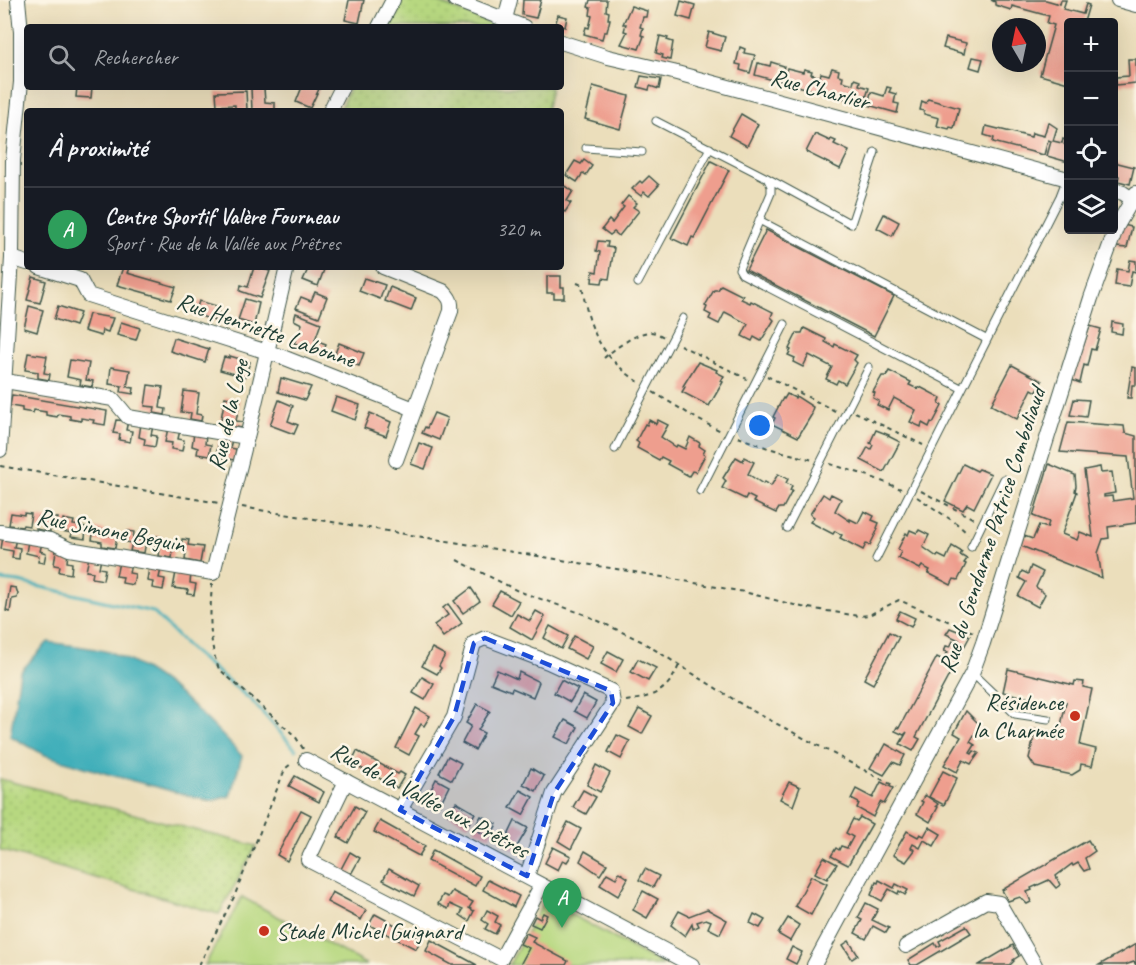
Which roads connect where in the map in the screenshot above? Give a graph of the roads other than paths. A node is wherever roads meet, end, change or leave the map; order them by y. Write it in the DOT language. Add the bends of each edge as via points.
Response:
graph roads {
  1 [pos="18,0"];
  2 [pos="393,0"];
  3 [pos="455,0"];
  4 [pos="510,0"];
  5 [pos="1118,0"];
  6 [pos="1136,5"];
  7 [pos="505,19"];
  8 [pos="381,24"];
  9 [pos="517,24"];
  10 [pos="564,43"];
  11 [pos="340,90"];
  12 [pos="332,108"];
  13 [pos="656,121"];
  14 [pos="586,148"];
  15 [pos="710,148"];
  16 [pos="642,152"];
  17 [pos="875,152"];
  18 [pos="768,178"];
  19 [pos="1064,178"];
  20 [pos="1067,180"];
  21 [pos="1118,192"];
  22 [pos="1134,196"];
  23 [pos="759,220"];
  24 [pos="12,258"];
  25 [pos="24,262"];
  26 [pos="48,270"];
  27 [pos="286,270"];
  28 [pos="390,270"];
  29 [pos="638,283"];
  30 [pos="683,318"];
  31 [pos="785,324"];
  32 [pos="986,339"];
  33 [pos="266,351"];
  34 [pos="869,367"];
  35 [pos="5,381"];
  36 [pos="962,388"];
  37 [pos="2,398"];
  38 [pos="414,409"];
  39 [pos="247,436"];
  40 [pos="615,449"];
  41 [pos="0,450"];
  42 [pos="396,459"];
  43 [pos="1004,479"];
  44 [pos="700,491"];
  45 [pos="787,528"];
  46 [pos="0,532"];
  47 [pos="973,543"];
  48 [pos="876,559"];
  49 [pos="213,573"];
  50 [pos="972,674"];
  51 [pos="1048,719"];
  52 [pos="306,760"];
  53 [pos="346,781"];
  54 [pos="400,810"];
  55 [pos="526,876"];
  56 [pos="541,886"];
  57 [pos="906,946"];
  58 [pos="500,962"];
  59 [pos="692,965"];
  60 [pos="814,965"];
  61 [pos="1035,965"];
  1 -- 24 [label="street" via="21,82 13,160"];
  2 -- 8 [label="street"];
  3 -- 7 [label="street"];
  4 -- 7 [label="street"];
  5 -- 6 [label="street"];
  7 -- 9 [label="street"];
  10 -- 19 [label="street, Rue Charlier"];
  11 -- 12 [label="street"];
  13 -- 15 [label="lane"];
  14 -- 16 [label="lane"];
  15 -- 18 [label="lane"];
  15 -- 29 [label="lane"];
  17 -- 18 [label="lane" via="851,224"];
  18 -- 23 [label="lane" via="771,193"];
  20 -- 32 [label="lane"];
  21 -- 22 [label="street"];
  22 -- 50 [label="street, Rue du Gendarme Patrice Comboliaud" via="1117,225 1087,308"];
  23 -- 32 [label="lane"];
  23 -- 36 [label="lane" via="739,269 742,274"];
  24 -- 25 [label="street"];
  24 -- 35 [label="street"];
  26 -- 33 [label="street, Rue Henriette Labonne" via="80,280 88,295"];
  27 -- 33 [label="street, Rue de la Loge"];
  28 -- 38 [label="street" via="443,291 452,304"];
  30 -- 40 [label="lane"];
  31 -- 44 [label="lane"];
  32 -- 36 [label="lane"];
  33 -- 38 [label="street, Rue Henriette Labonne"];
  33 -- 39 [label="street, Rue de la Loge"];
  34 -- 45 [label="lane"];
  35 -- 37 [label="street"];
  35 -- 39 [label="street" via="113,399 128,417"];
  36 -- 48 [label="lane"];
  37 -- 41 [label="street"];
  38 -- 42 [label="street"];
  39 -- 49 [label="street, Rue de la Loge"];
  43 -- 47 [label="lane"];
  46 -- 49 [label="street, Rue Simone Beguin" via="50,540 69,549"];
  50 -- 51 [label="lane" via="1015,714"];
  50 -- 60 [label="street, Rue du Gendarme Patrice Comboliaud"];
  52 -- 53 [label="street, Rue de la Vallée aux Prêtres"];
  53 -- 54 [label="street, Rue de la Vallée aux Prêtres"];
  53 -- 58 [label="street" via="308,860"];
  54 -- 55 [label="street, Rue de la Vallée aux Prêtres"];
  54 -- 55 [label="street" via="454,717 474,643 485,638 611,691 613,703 554,793"];
  55 -- 56 [label="street, Rue de la Vallée aux Prêtres"];
  56 -- 58 [label="street"];
  56 -- 59 [label="street, Rue de la Vallée aux Prêtres"];
  57 -- 61 [label="street" via="992,901 999,903"];
}
